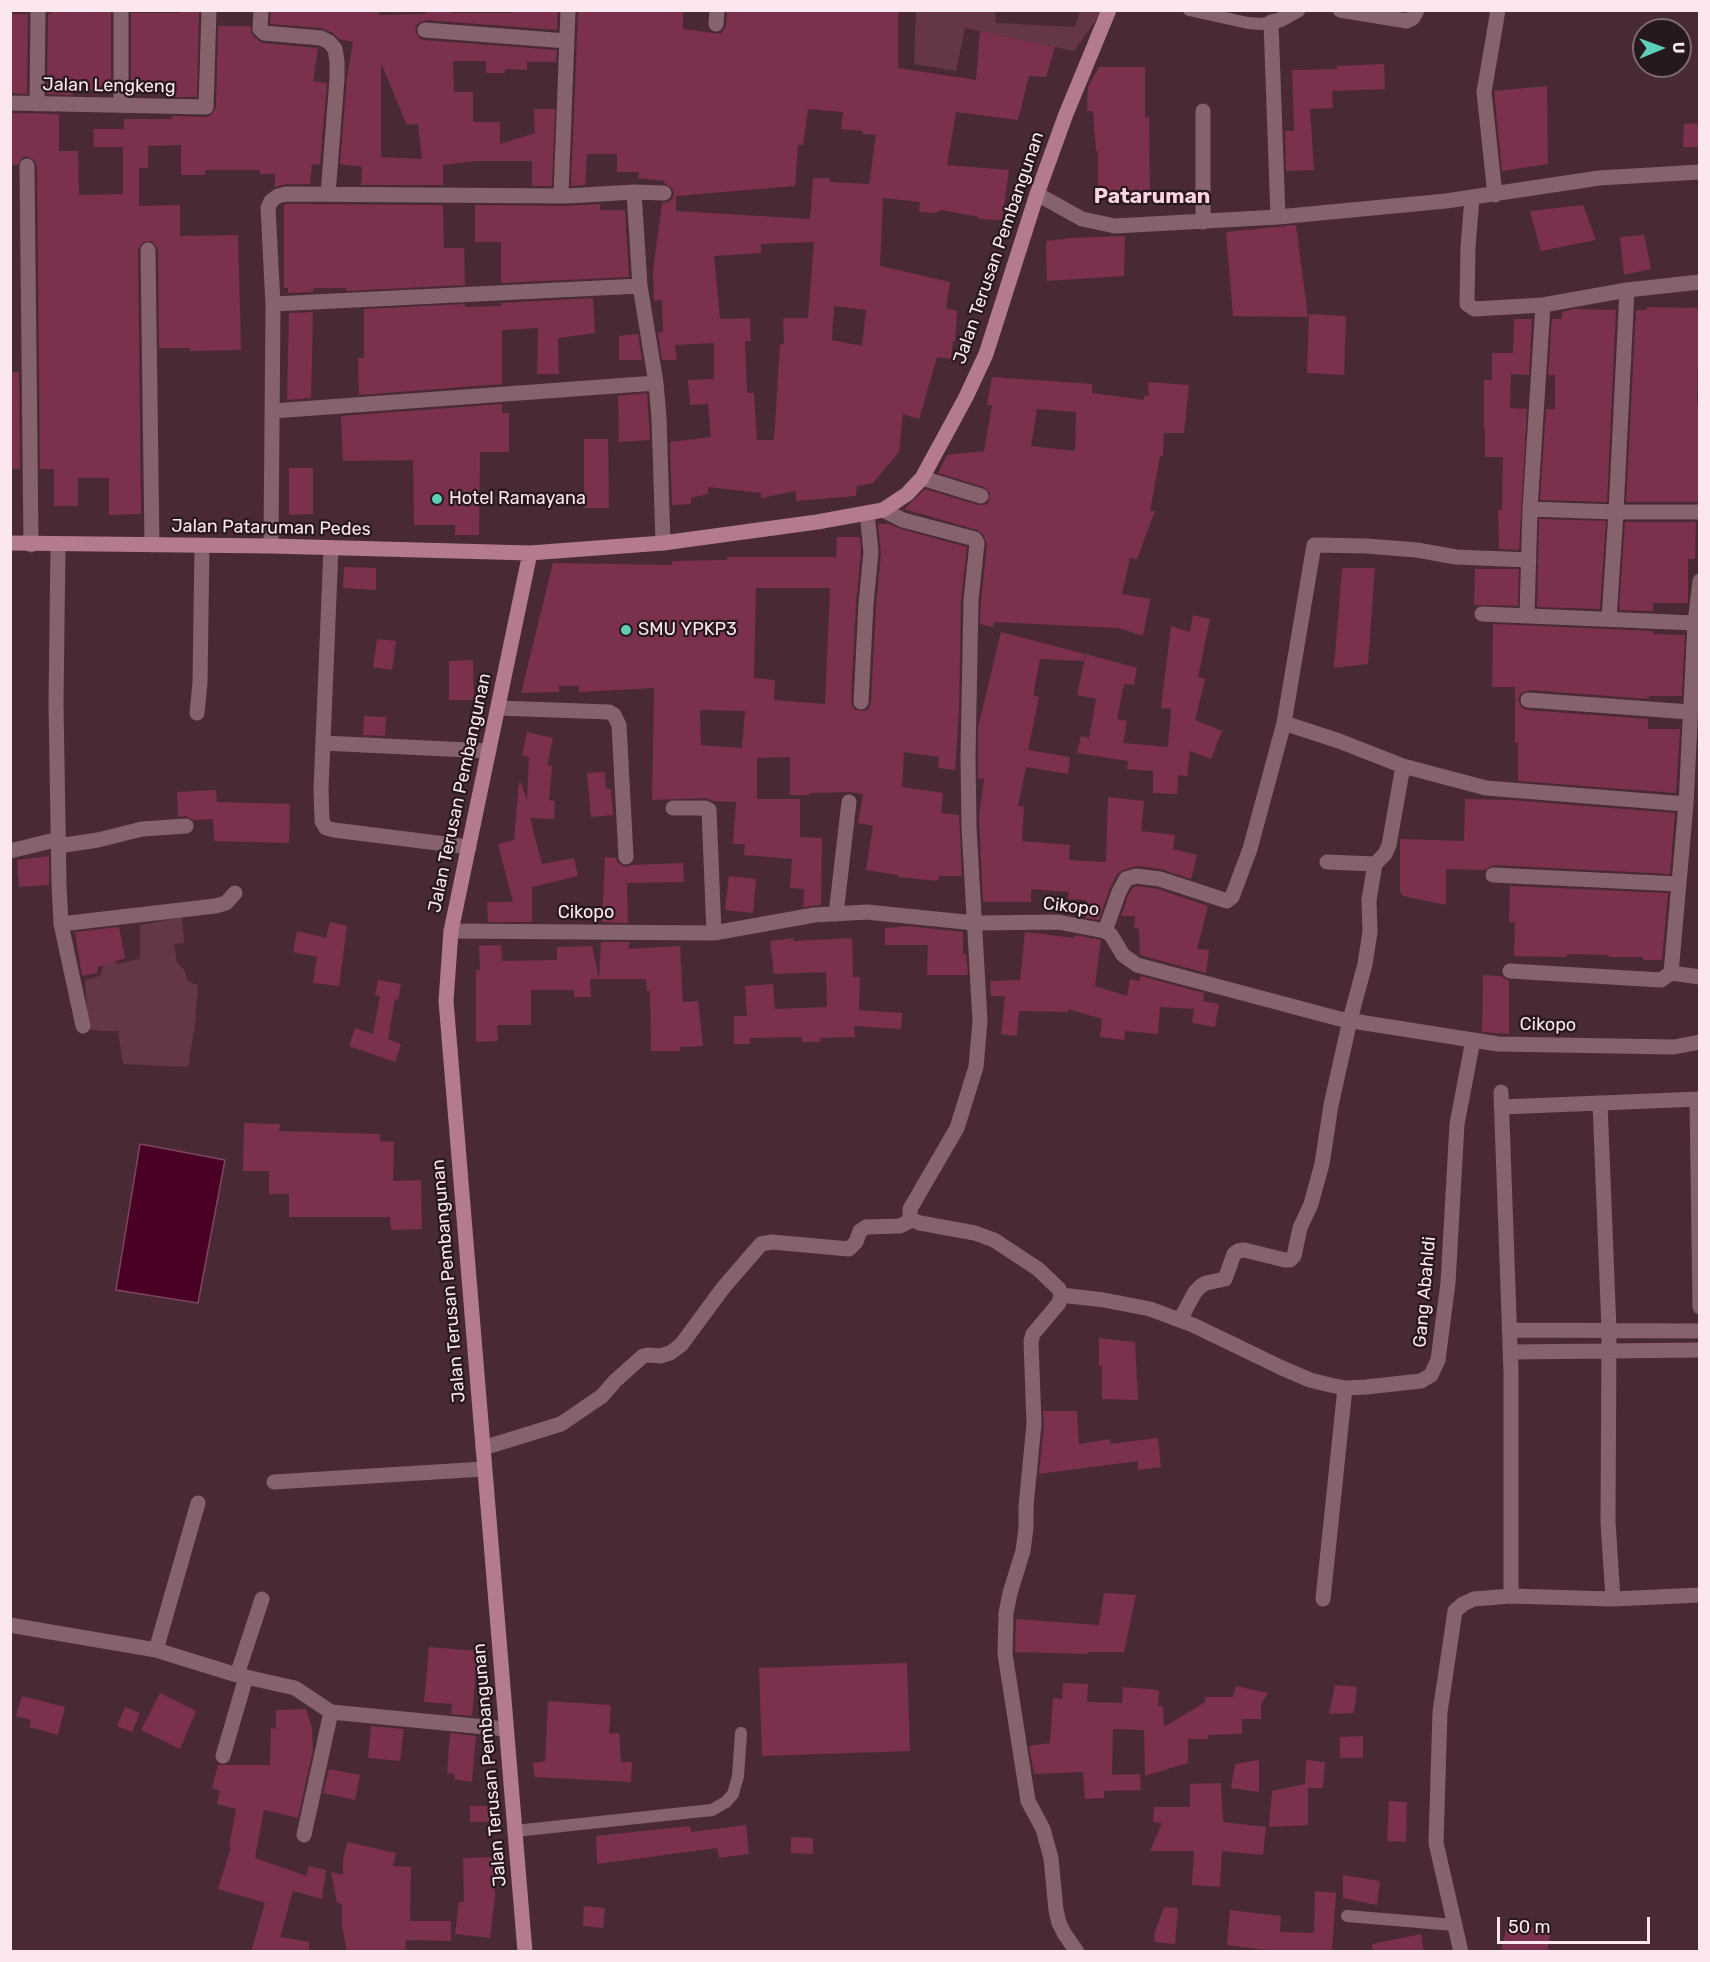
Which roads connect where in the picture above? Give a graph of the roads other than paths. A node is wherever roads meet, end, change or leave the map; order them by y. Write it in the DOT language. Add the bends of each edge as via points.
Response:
graph roads {
  1 [pos="38,10"];
  2 [pos="121,10"];
  3 [pos="209,10"];
  4 [pos="261,10"];
  5 [pos="568,10"];
  6 [pos="1109,10"];
  7 [pos="1189,10"];
  8 [pos="1298,10"];
  9 [pos="1340,10"];
  10 [pos="1417,10"];
  11 [pos="1498,10"];
  12 [pos="1271,22"];
  13 [pos="425,30"];
  14 [pos="567,41"];
  15 [pos="10,103"];
  16 [pos="37,104"];
  17 [pos="121,105"];
  18 [pos="1203,111"];
  19 [pos="27,166"];
  20 [pos="1700,172"];
  21 [pos="634,192"];
  22 [pos="664,193"];
  23 [pos="328,194"];
  24 [pos="561,195"];
  25 [pos="1037,195"];
  26 [pos="1495,195"];
  27 [pos="1472,198"];
  28 [pos="1278,216"];
  29 [pos="1203,222"];
  30 [pos="148,250"];
  31 [pos="1700,282"];
  32 [pos="640,286"];
  33 [pos="1627,290"];
  34 [pos="273,304"];
  35 [pos="1543,305"];
  36 [pos="657,383"];
  37 [pos="273,411"];
  38 [pos="922,478"];
  39 [pos="981,496"];
  40 [pos="1530,509"];
  41 [pos="884,510"];
  42 [pos="1616,512"];
  43 [pos="1700,512"];
  44 [pos="867,513"];
  45 [pos="10,543"];
  46 [pos="663,543"];
  47 [pos="31,544"];
  48 [pos="58,545"];
  49 [pos="153,545"];
  50 [pos="202,546"];
  51 [pos="272,546"];
  52 [pos="331,548"];
  53 [pos="530,553"];
  54 [pos="1529,560"];
  55 [pos="1700,581"];
  56 [pos="1699,600"];
  57 [pos="1482,614"];
  58 [pos="1527,615"];
  59 [pos="1609,619"];
  60 [pos="1695,622"];
  61 [pos="1528,700"];
  62 [pos="861,702"];
  63 [pos="498,708"];
  64 [pos="1690,712"];
  65 [pos="197,713"];
  66 [pos="1284,723"];
  67 [pos="323,743"];
  68 [pos="489,751"];
  69 [pos="1402,766"];
  70 [pos="849,802"];
  71 [pos="1686,804"];
  72 [pos="673,808"];
  73 [pos="186,826"];
  74 [pos="58,843"];
  75 [pos="469,847"];
  76 [pos="10,851"];
  77 [pos="626,857"];
  78 [pos="1327,862"];
  79 [pos="1375,864"];
  80 [pos="1493,875"];
  81 [pos="1678,884"];
  82 [pos="235,893"];
  83 [pos="836,914"];
  84 [pos="975,923"];
  85 [pos="61,924"];
  86 [pos="451,931"];
  87 [pos="1105,931"];
  88 [pos="714,933"];
  89 [pos="1510,971"];
  90 [pos="1671,973"];
  91 [pos="1700,977"];
  92 [pos="1350,1020"];
  93 [pos="83,1026"];
  94 [pos="1473,1040"];
  95 [pos="1700,1042"];
  96 [pos="1698,1099"];
  97 [pos="1600,1103"];
  98 [pos="912,1220"];
  99 [pos="1061,1295"];
  100 [pos="1700,1307"];
  101 [pos="1180,1320"];
  102 [pos="1509,1330"];
  103 [pos="1609,1330"];
  104 [pos="1700,1331"];
  105 [pos="1608,1350"];
  106 [pos="1700,1350"];
  107 [pos="1510,1352"];
  108 [pos="1345,1388"];
  109 [pos="483,1448"];
  110 [pos="484,1469"];
  111 [pos="274,1482"];
  112 [pos="198,1503"];
  113 [pos="1700,1595"];
  114 [pos="1511,1596"];
  115 [pos="262,1599"];
  116 [pos="1323,1599"];
  117 [pos="1613,1599"];
  118 [pos="10,1625"];
  119 [pos="156,1650"];
  120 [pos="242,1676"];
  121 [pos="331,1712"];
  122 [pos="506,1729"];
  123 [pos="741,1733"];
  124 [pos="224,1756"];
  125 [pos="515,1831"];
  126 [pos="304,1835"];
  127 [pos="1347,1916"];
  128 [pos="1454,1925"];
  129 [pos="525,1952"];
  130 [pos="1077,1952"];
  131 [pos="1461,1952"];
  1 -- 16 [label="street"];
  2 -- 17 [label="street"];
  3 -- 17 [label="street, Jalan Lengkeng" via="206,107"];
  4 -- 23 [label="street" via="260,29 264,33 321,38 335,49 337,80"];
  5 -- 14 [label="street"];
  6 -- 25 [label="street, Jalan Terusan Pembangunan"];
  7 -- 12 [label="lane" via="1248,23"];
  8 -- 12 [label="street"];
  9 -- 10 [label="street" via="1407,21"];
  11 -- 26 [label="street" via="1484,92"];
  12 -- 28 [label="street"];
  13 -- 14 [label="street"];
  14 -- 24 [label="street"];
  15 -- 16 [label="street, Jalan Lengkeng"];
  16 -- 17 [label="street, Jalan Lengkeng"];
  18 -- 29 [label="street"];
  19 -- 47 [label="street"];
  20 -- 26 [label="street" via="1599,178"];
  21 -- 22 [label="street"];
  21 -- 24 [label="street"];
  21 -- 32 [label="street"];
  23 -- 24 [label="street"];
  23 -- 34 [label="street" via="286,194 271,201 268,208"];
  25 -- 29 [label="street" via="1082,219 1115,226"];
  25 -- 38 [label="street, Jalan Terusan Pembangunan" via="986,354"];
  26 -- 27 [label="street"];
  27 -- 28 [label="street"];
  27 -- 35 [label="street" via="1467,304 1479,310"];
  28 -- 29 [label="street"];
  30 -- 49 [label="street"];
  31 -- 33 [label="street"];
  32 -- 34 [label="street"];
  32 -- 36 [label="street"];
  33 -- 35 [label="street"];
  33 -- 42 [label="street"];
  34 -- 37 [label="street"];
  35 -- 40 [label="street"];
  36 -- 37 [label="street"];
  36 -- 46 [label="street"];
  37 -- 51 [label="street"];
  38 -- 39 [label="street"];
  38 -- 41 [label="street, Jalan Terusan Pembangunan" via="908,494"];
  40 -- 42 [label="street"];
  40 -- 54 [label="street"];
  41 -- 44 [label="street, Jalan Terusan Pembangunan"];
  41 -- 84 [label="street" via="903,520 975,538 977,543 971,600 968,757"];
  42 -- 43 [label="street"];
  42 -- 59 [label="street"];
  44 -- 46 [label="street, Jalan Terusan Pembangunan"];
  44 -- 62 [label="street" via="871,552"];
  45 -- 47 [label="street, Jalan Pataruman Pedes"];
  46 -- 53 [label="street, Jalan Terusan Pembangunan"];
  47 -- 48 [label="street, Jalan Pataruman Pedes"];
  48 -- 49 [label="street, Jalan Pataruman Pedes"];
  48 -- 74 [label="street"];
  49 -- 50 [label="street, Jalan Pataruman Pedes"];
  50 -- 51 [label="street, Jalan Pataruman Pedes"];
  50 -- 65 [label="street"];
  51 -- 52 [label="street, Jalan Pataruman Pedes"];
  52 -- 53 [label="street, Jalan Pataruman Pedes"];
  52 -- 67 [label="street"];
  53 -- 63 [label="street, Jalan Terusan Pembangunan"];
  54 -- 58 [label="street"];
  54 -- 66 [label="street" via="1314,545"];
  55 -- 56 [label="street"];
  56 -- 60 [label="street"];
  57 -- 58 [label="street"];
  58 -- 59 [label="street"];
  59 -- 60 [label="street"];
  60 -- 64 [label="street"];
  61 -- 64 [label="street"];
  63 -- 68 [label="street, Jalan Terusan Pembangunan"];
  63 -- 77 [label="street" via="614,715 619,725"];
  64 -- 71 [label="street"];
  66 -- 69 [label="street"];
  66 -- 87 [label="street" via="1250,849 1232,897 1227,901 1160,879 1136,876 1126,879"];
  67 -- 68 [label="street"];
  67 -- 75 [label="street" via="322,822 326,828"];
  68 -- 75 [label="street, Jalan Terusan Pembangunan"];
  69 -- 71 [label="street" via="1486,788"];
  69 -- 79 [label="street" via="1389,845"];
  70 -- 83 [label="street"];
  71 -- 81 [label="street"];
  72 -- 88 [label="street" via="709,810"];
  73 -- 74 [label="street"];
  74 -- 76 [label="street"];
  74 -- 85 [label="street"];
  75 -- 86 [label="street, Jalan Terusan Pembangunan"];
  78 -- 79 [label="street"];
  79 -- 92 [label="street" via="1365,964"];
  80 -- 81 [label="street"];
  81 -- 90 [label="street"];
  82 -- 85 [label="street" via="226,903 215,906"];
  83 -- 84 [label="street, Cikopo" via="867,912"];
  83 -- 88 [label="street, Cikopo"];
  84 -- 87 [label="street, Cikopo" via="1058,922"];
  84 -- 98 [label="street" via="980,1021 976,1067 957,1128 910,1209"];
  85 -- 93 [label="street"];
  86 -- 88 [label="street, Cikopo"];
  86 -- 109 [label="street, Jalan Terusan Pembangunan" via="446,1001"];
  87 -- 92 [label="street, Cikopo" via="1123,955 1137,965"];
  89 -- 90 [label="street" via="1661,980"];
  90 -- 91 [label="street"];
  92 -- 94 [label="street, Cikopo"];
  92 -- 101 [label="street" via="1322,1164 1294,1257 1285,1260 1238,1251 1226,1279 1201,1286"];
  94 -- 95 [label="street, Cikopo" via="1498,1044 1656,1047"];
  94 -- 108 [label="street, Gang Abahldi" via="1457,1124 1448,1283 1438,1360 1431,1375 1421,1381"];
  96 -- 97 [label="street"];
  96 -- 100 [label="street"];
  97 -- 102 [label="street" via="1501,1100"];
  97 -- 103 [label="street"];
  98 -- 99 [label="street" via="994,1240 1038,1269"];
  98 -- 109 [label="street" via="900,1226 866,1227 849,1250 761,1244 681,1345 660,1356 644,1356 602,1396 561,1424"];
  99 -- 101 [label="street, Gang Abahldi" via="1138,1307"];
  99 -- 130 [label="street" via="1031,1341 1034,1424 1026,1528 1006,1613 1005,1654 1028,1801 1043,1829 1051,1858 1059,1923"];
  101 -- 108 [label="street, Gang Abahldi" via="1310,1380"];
  102 -- 103 [label="street"];
  102 -- 107 [label="street"];
  103 -- 104 [label="street"];
  103 -- 105 [label="street"];
  105 -- 106 [label="street"];
  105 -- 107 [label="street"];
  105 -- 117 [label="street" via="1608,1522"];
  107 -- 114 [label="street"];
  108 -- 116 [label="street"];
  109 -- 110 [label="street, Jalan Terusan Pembangunan"];
  110 -- 111 [label="street"];
  110 -- 122 [label="street, Jalan Terusan Pembangunan"];
  112 -- 119 [label="street"];
  113 -- 117 [label="street"];
  114 -- 117 [label="street"];
  114 -- 128 [label="street" via="1474,1599 1455,1611 1440,1712 1436,1803 1436,1843"];
  115 -- 120 [label="street"];
  118 -- 119 [label="street"];
  119 -- 120 [label="street"];
  120 -- 121 [label="street" via="295,1688"];
  120 -- 124 [label="street"];
  121 -- 122 [label="street"];
  121 -- 126 [label="street"];
  122 -- 125 [label="street, Jalan Terusan Pembangunan"];
  123 -- 125 [label="lane" via="733,1794 712,1810"];
  125 -- 129 [label="street, Jalan Terusan Pembangunan"];
  127 -- 128 [label="lane"];
  128 -- 131 [label="street"];
}
